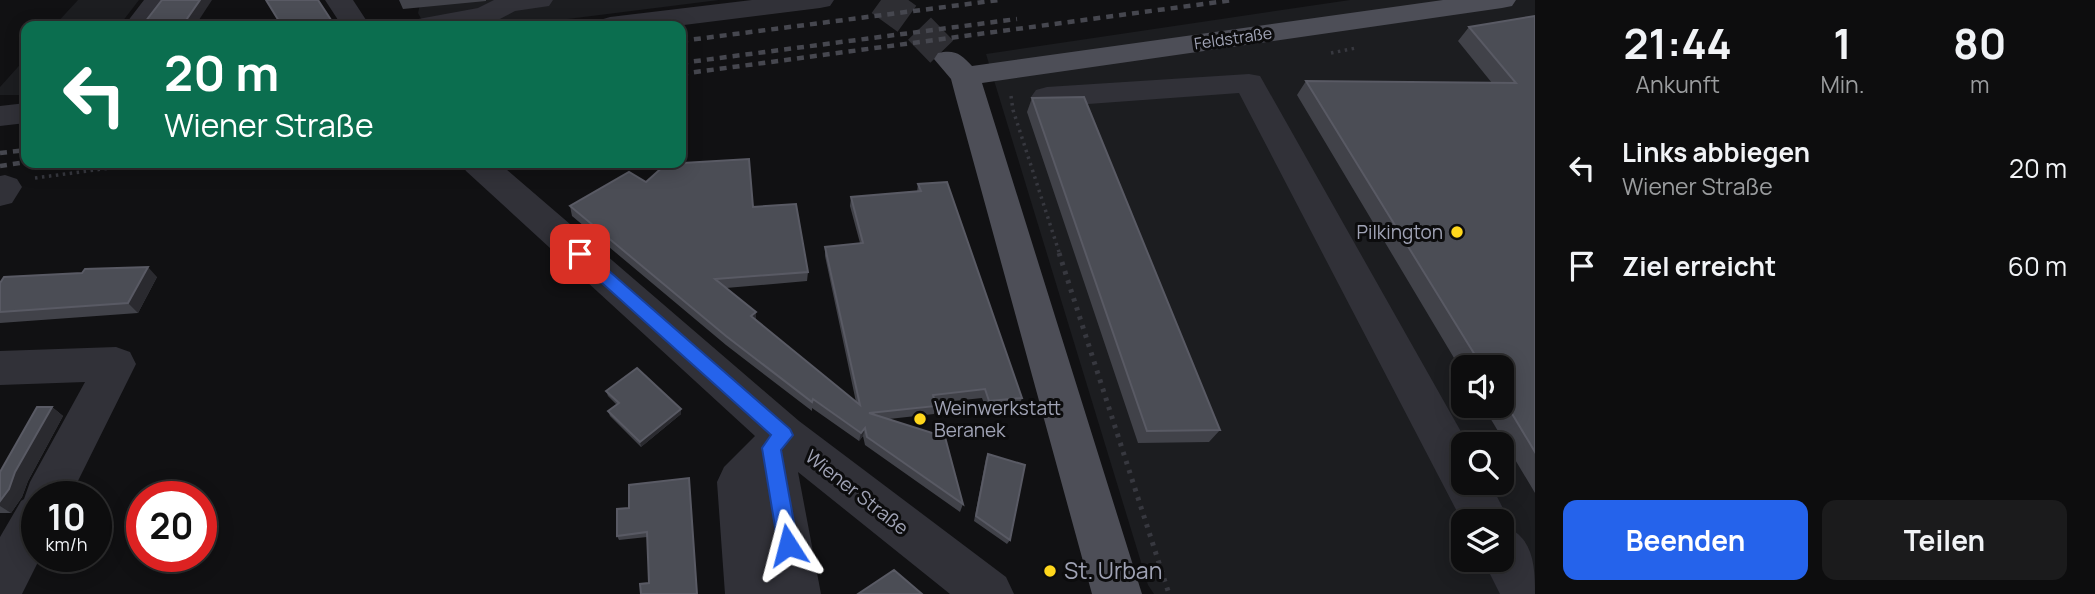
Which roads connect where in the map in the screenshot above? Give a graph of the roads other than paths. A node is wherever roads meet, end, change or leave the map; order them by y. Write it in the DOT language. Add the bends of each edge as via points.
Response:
graph roads {
  1 [pos="158,0"];
  2 [pos="339,0"];
  3 [pos="539,0"];
  4 [pos="820,0"];
  5 [pos="1502,0"];
  6 [pos="618,17"];
  7 [pos="142,21"];
  8 [pos="353,21"];
  9 [pos="452,21"];
  10 [pos="1048,97"];
  11 [pos="21,114"];
  12 [pos="0,116"];
  13 [pos="483,168"];
  14 [pos="0,368"];
  15 [pos="778,441"];
  16 [pos="1451,456"];
  17 [pos="55,481"];
  18 [pos="21,546"];
  19 [pos="1514,572"];
  20 [pos="0,586"];
  21 [pos="750,594"];
  22 [pos="796,594"];
  23 [pos="989,594"];
  24 [pos="1117,594"];
  25 [pos="1526,594"];
  1 -- 7 [label="street"];
  2 -- 8 [label="street"];
  3 -- 9 [label="street" via="509,3 486,15"];
  4 -- 6 [label="street"];
  5 -- 24 [label="main road, Feldstraße" via="957,67"];
  10 -- 16 [label="street" via="1249,83"];
  11 -- 12 [label="street"];
  13 -- 15 [label="street, Wiener Straße"];
  14 -- 17 [label="street" via="116,364"];
  15 -- 21 [label="street" via="740,482"];
  15 -- 22 [label="street"];
  15 -- 23 [label="street, Wiener Straße"];
  18 -- 20 [label="street"];
  19 -- 25 [label="street"];
}
